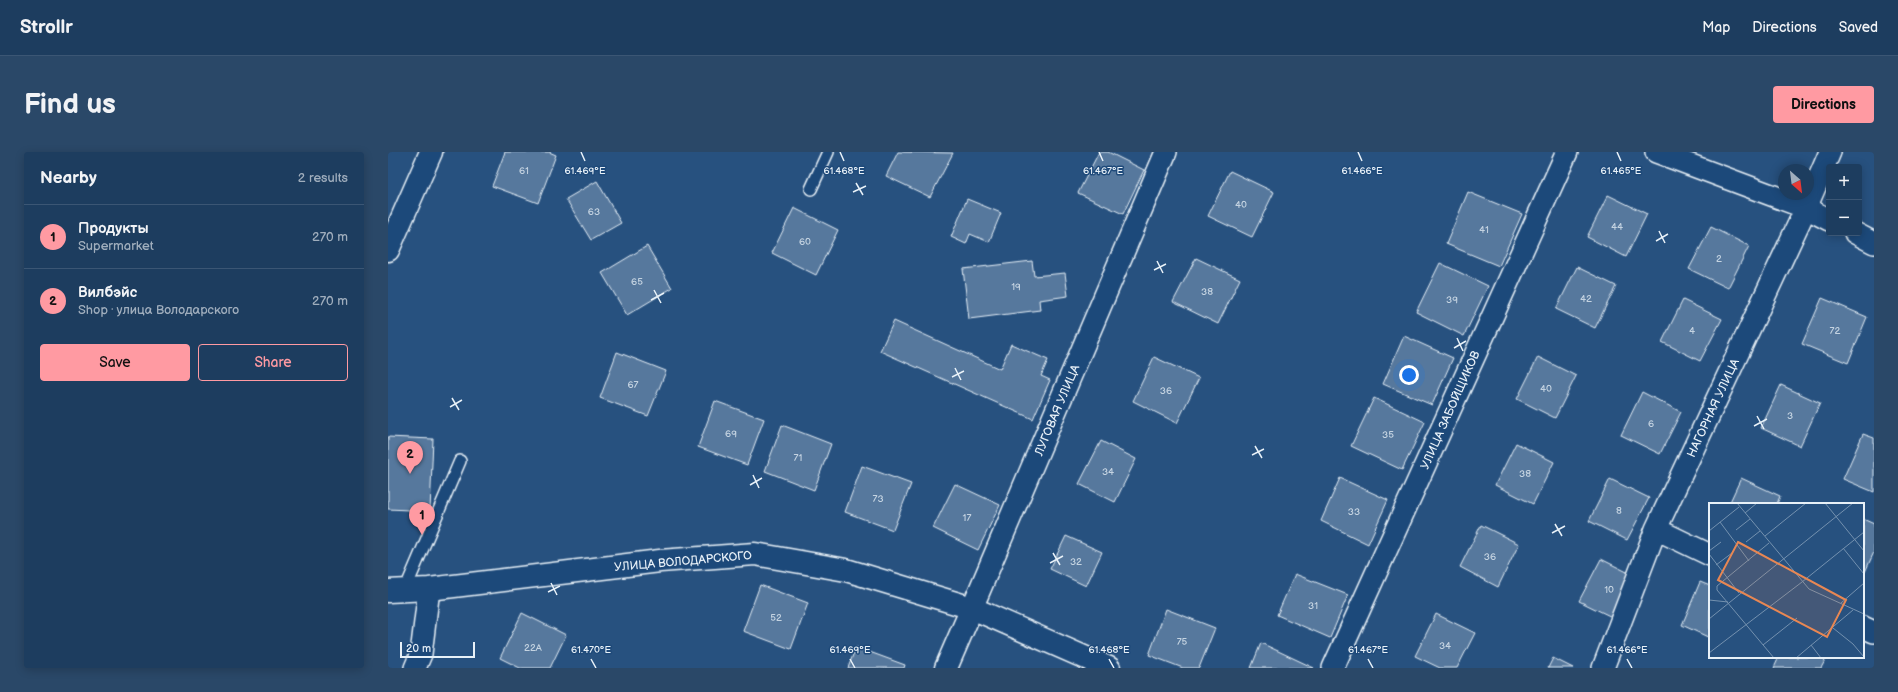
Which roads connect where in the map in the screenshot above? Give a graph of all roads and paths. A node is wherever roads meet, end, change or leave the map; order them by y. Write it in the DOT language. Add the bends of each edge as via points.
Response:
graph roads {
  1 [pos="431,152"];
  2 [pos="828,152"];
  3 [pos="1166,152"];
  4 [pos="1567,152"];
  5 [pos="1656,152"];
  6 [pos="1830,152"];
  7 [pos="811,189"];
  8 [pos="1806,208"];
  9 [pos="1826,218"];
  10 [pos="1861,236"];
  11 [pos="1874,243"];
  12 [pos="388,250"];
  13 [pos="460,462"];
  14 [pos="1656,529"];
  15 [pos="1709,555"];
  16 [pos="429,589"];
  17 [pos="396,590"];
  18 [pos="972,608"];
  19 [pos="1864,627"];
  20 [pos="1874,632"];
  21 [pos="415,668"];
  22 [pos="946,668"];
  23 [pos="1109,668"];
  24 [pos="1333,668"];
  25 [pos="1603,668"];
  1 -- 12 [label="main road"];
  2 -- 7 [label="lane"];
  3 -- 18 [label="street, ЛУГОВАЯ УЛИЦА"];
  4 -- 24 [label="street, УЛИЦА ЗАБОЙЩИКОВ"];
  5 -- 8 [label="street"];
  6 -- 8 [label="street, НАГОРНАЯ УЛИЦА"];
  8 -- 9 [label="street"];
  8 -- 14 [label="street, НАГОРНАЯ УЛИЦА"];
  10 -- 11 [label="street"];
  13 -- 17 [label="lane"];
  14 -- 15 [label="street"];
  14 -- 25 [label="street, НАГОРНАЯ УЛИЦА"];
  16 -- 17 [label="main road, УЛИЦА ВОЛОДАРСКОГО"];
  16 -- 18 [label="main road, УЛИЦА ВОЛОДАРСКОГО" via="660,561 755,554 846,570"];
  16 -- 21 [label="street" via="421,654"];
  18 -- 22 [label="main road, ЛУГОВАЯ УЛИЦА"];
  18 -- 23 [label="main road, УЛИЦА ВОЛОДАРСКОГО"];
  19 -- 20 [label="street"];
}
